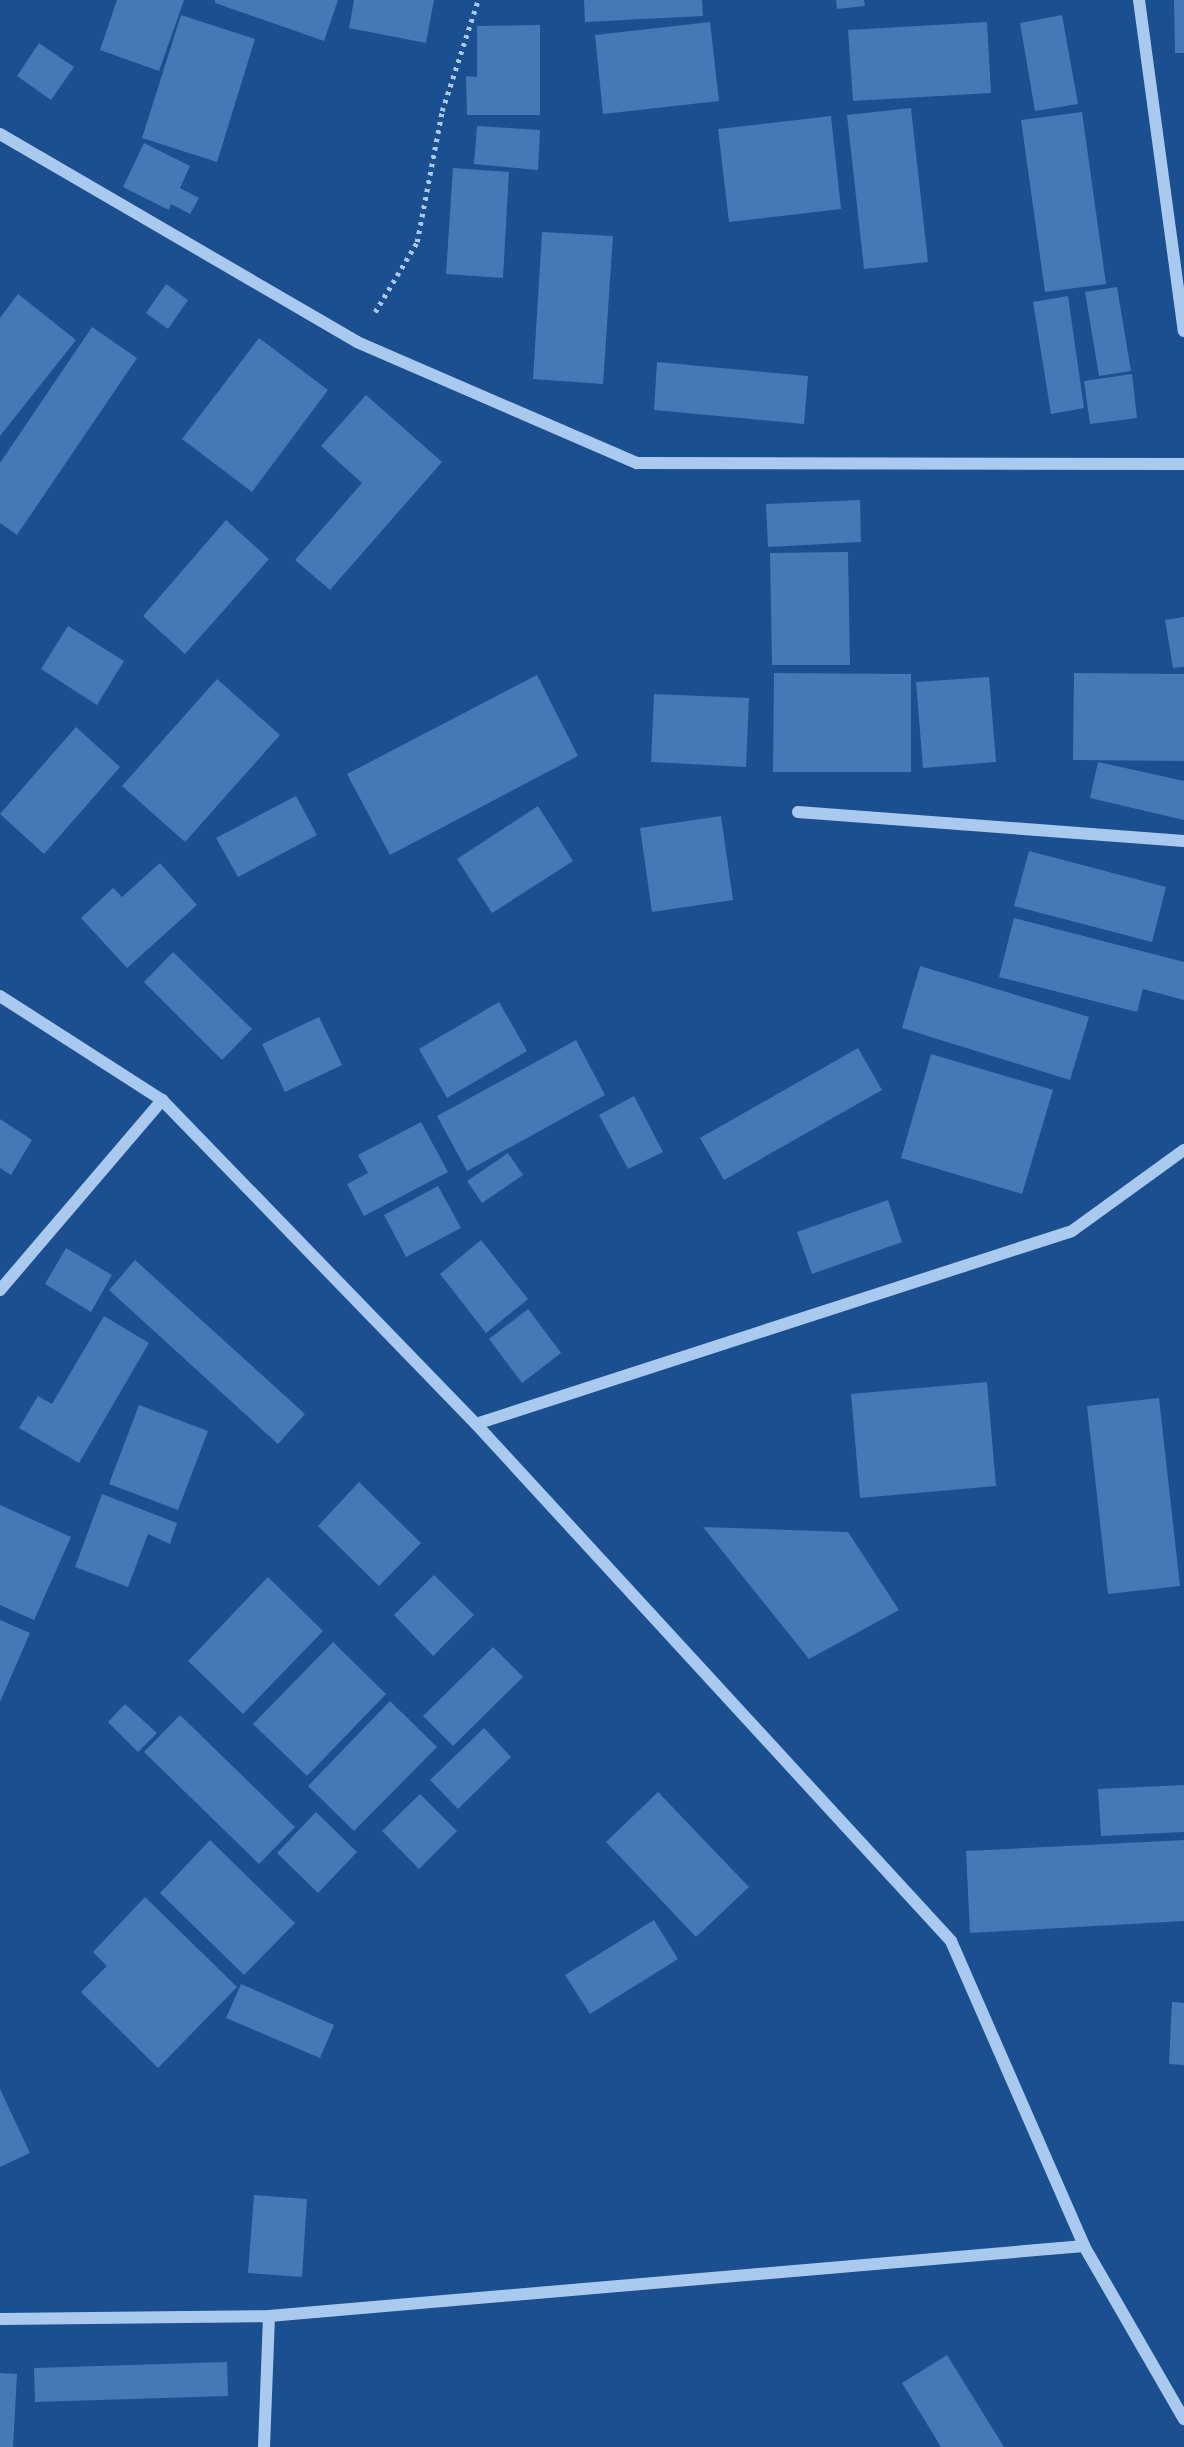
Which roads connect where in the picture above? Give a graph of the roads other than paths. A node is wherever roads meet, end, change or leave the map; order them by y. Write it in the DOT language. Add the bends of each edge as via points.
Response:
graph roads {
  1 [pos="1139,0"];
  2 [pos="0,134"];
  3 [pos="1184,331"];
  4 [pos="1184,464"];
  5 [pos="798,812"];
  6 [pos="1184,841"];
  7 [pos="0,996"];
  8 [pos="162,1100"];
  9 [pos="1184,1150"];
  10 [pos="0,1290"];
  11 [pos="475,1424"];
  12 [pos="1084,2246"];
  13 [pos="269,2316"];
  14 [pos="0,2319"];
  15 [pos="1184,2419"];
  16 [pos="264,2447"];
  1 -- 3 [label="street"];
  2 -- 4 [label="street" via="357,342 637,463"];
  5 -- 6 [label="street"];
  7 -- 8 [label="street"];
  8 -- 10 [label="street"];
  8 -- 11 [label="street"];
  9 -- 11 [label="street" via="1072,1231"];
  11 -- 12 [label="street" via="951,1941"];
  12 -- 13 [label="street"];
  12 -- 15 [label="street"];
  13 -- 14 [label="street"];
  13 -- 16 [label="street"];
}
